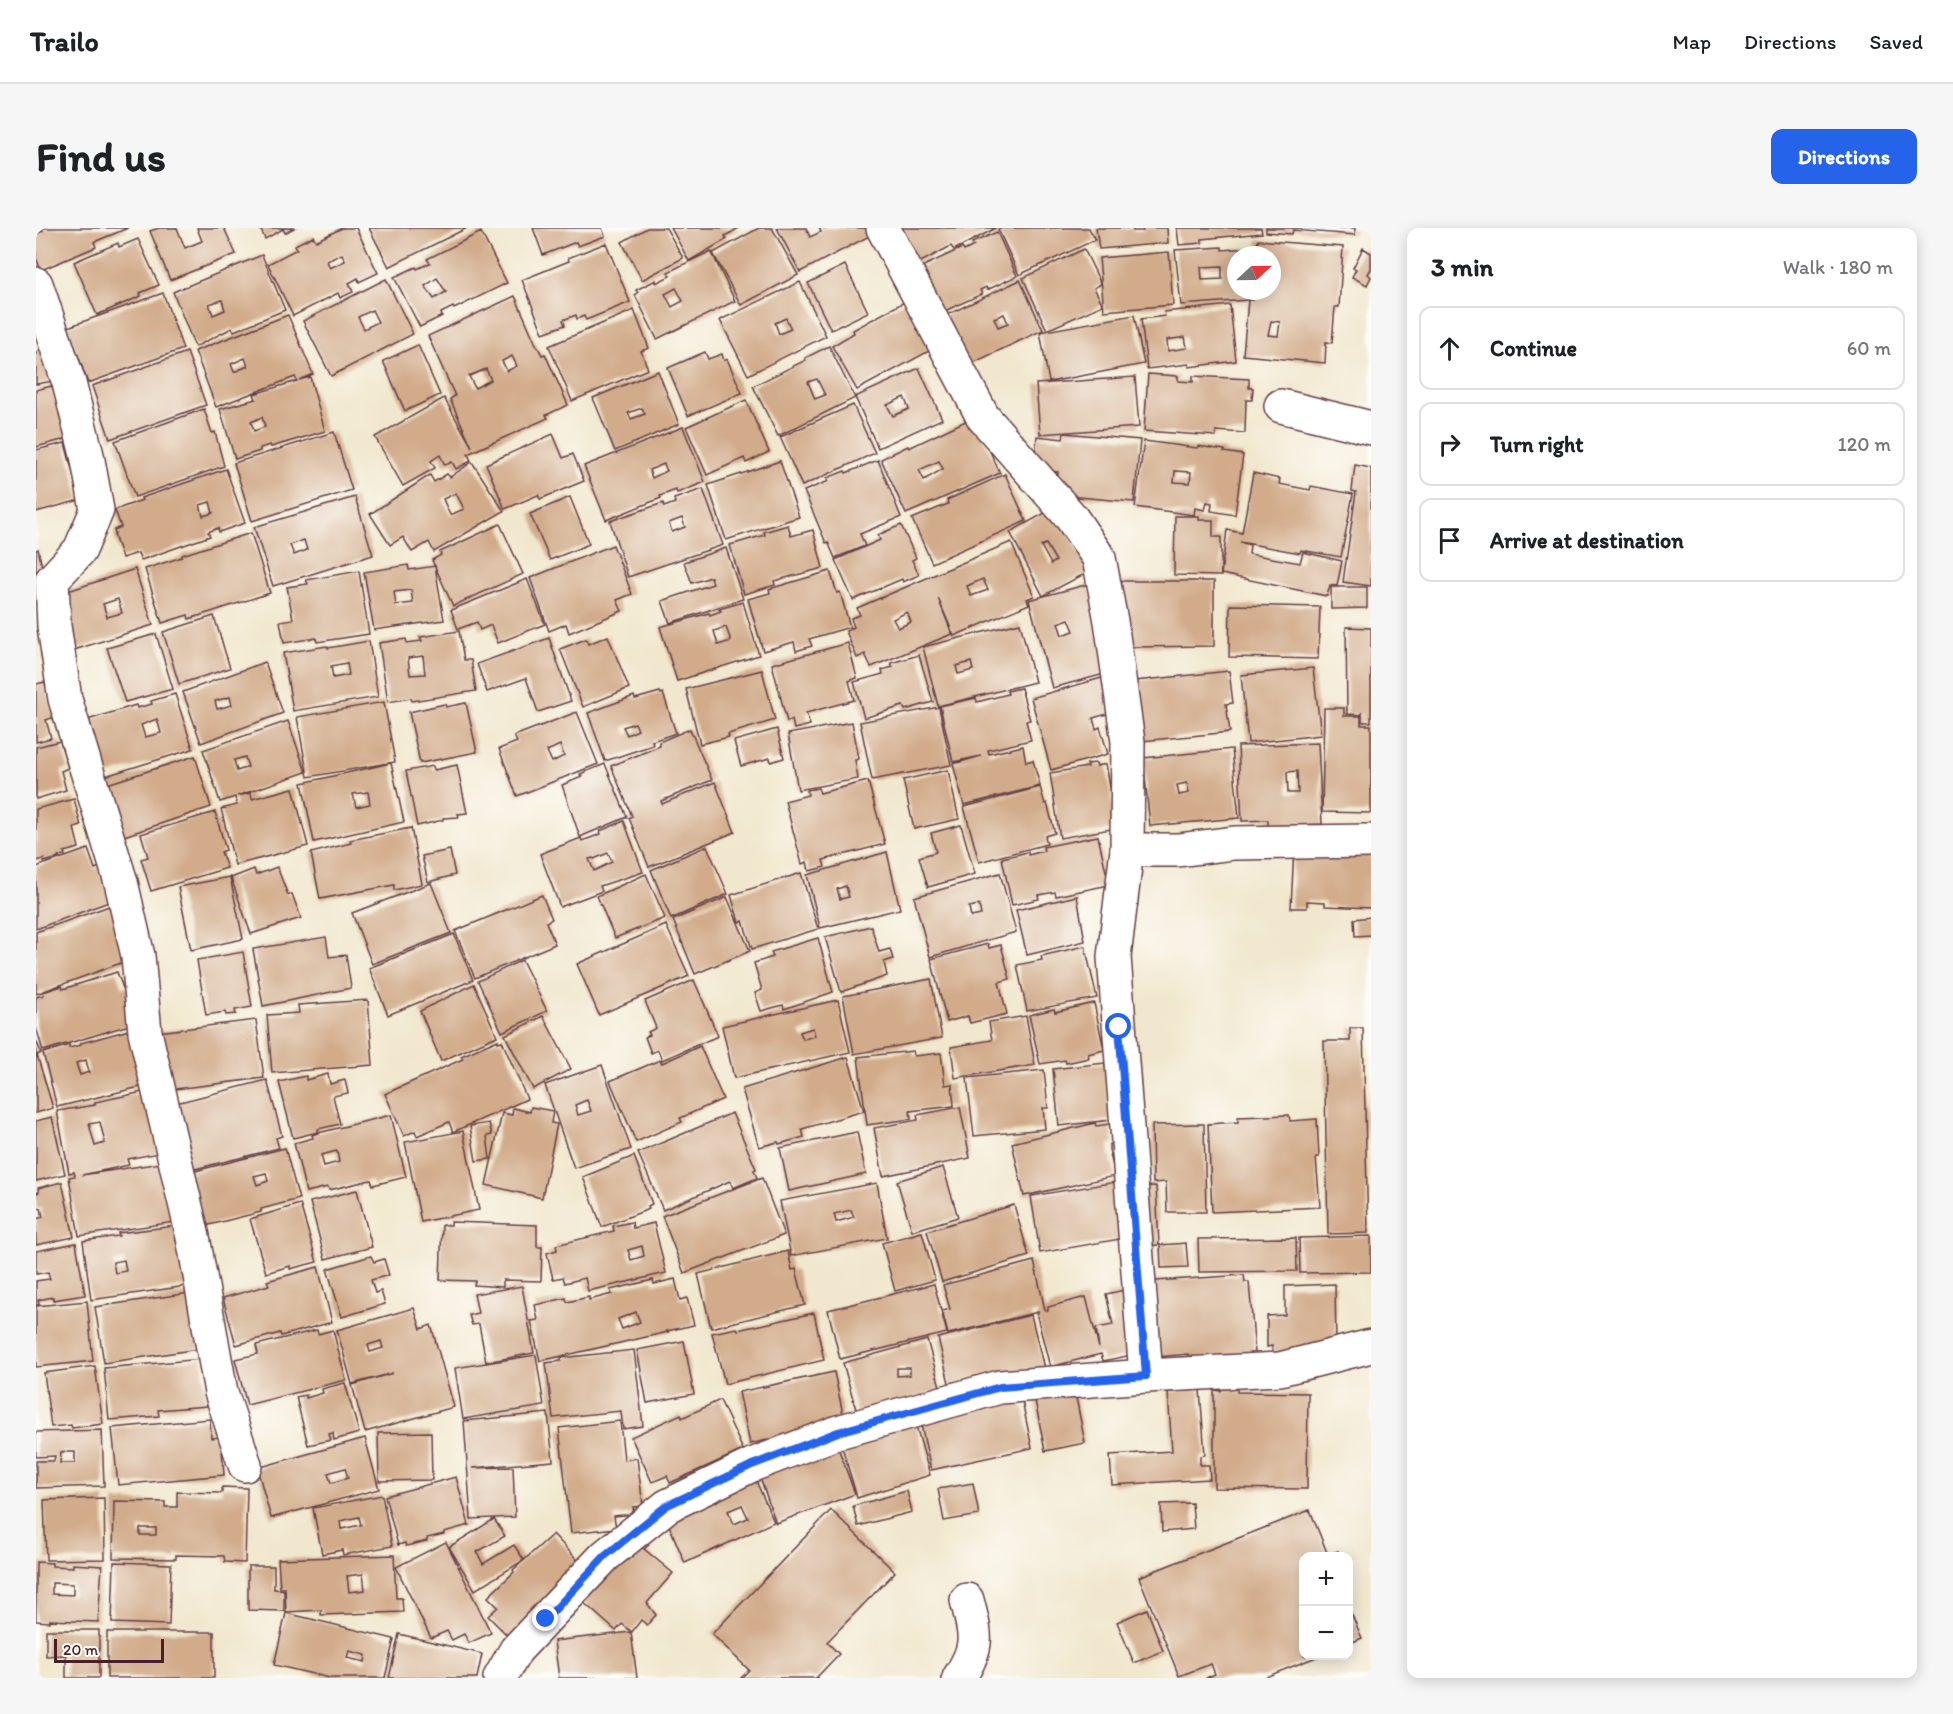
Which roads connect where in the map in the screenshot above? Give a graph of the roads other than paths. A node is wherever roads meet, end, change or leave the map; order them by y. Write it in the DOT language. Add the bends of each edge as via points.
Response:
graph roads {
  1 [pos="883,228"];
  2 [pos="36,284"];
  3 [pos="1281,406"];
  4 [pos="1371,428"];
  5 [pos="1371,841"];
  6 [pos="1127,850"];
  7 [pos="1371,1346"];
  8 [pos="1146,1376"];
  9 [pos="245,1465"];
  10 [pos="967,1600"];
  11 [pos="500,1678"];
  12 [pos="958,1678"];
  1 -- 6 [label="street" via="983,417 1071,517 1099,558 1128,742"];
  2 -- 9 [label="street" via="69,383 97,510 80,550 52,580 54,626 65,699 122,882 138,956 145,1032 193,1237 221,1392"];
  3 -- 4 [label="street"];
  5 -- 6 [label="street" via="1234,843 1178,850"];
  6 -- 8 [label="street" via="1114,957"];
  7 -- 8 [label="street" via="1280,1369"];
  8 -- 11 [label="street" via="1000,1387 838,1432 752,1465 666,1506 605,1556 516,1650"];
  10 -- 12 [label="street" via="976,1635 970,1661"];
}
